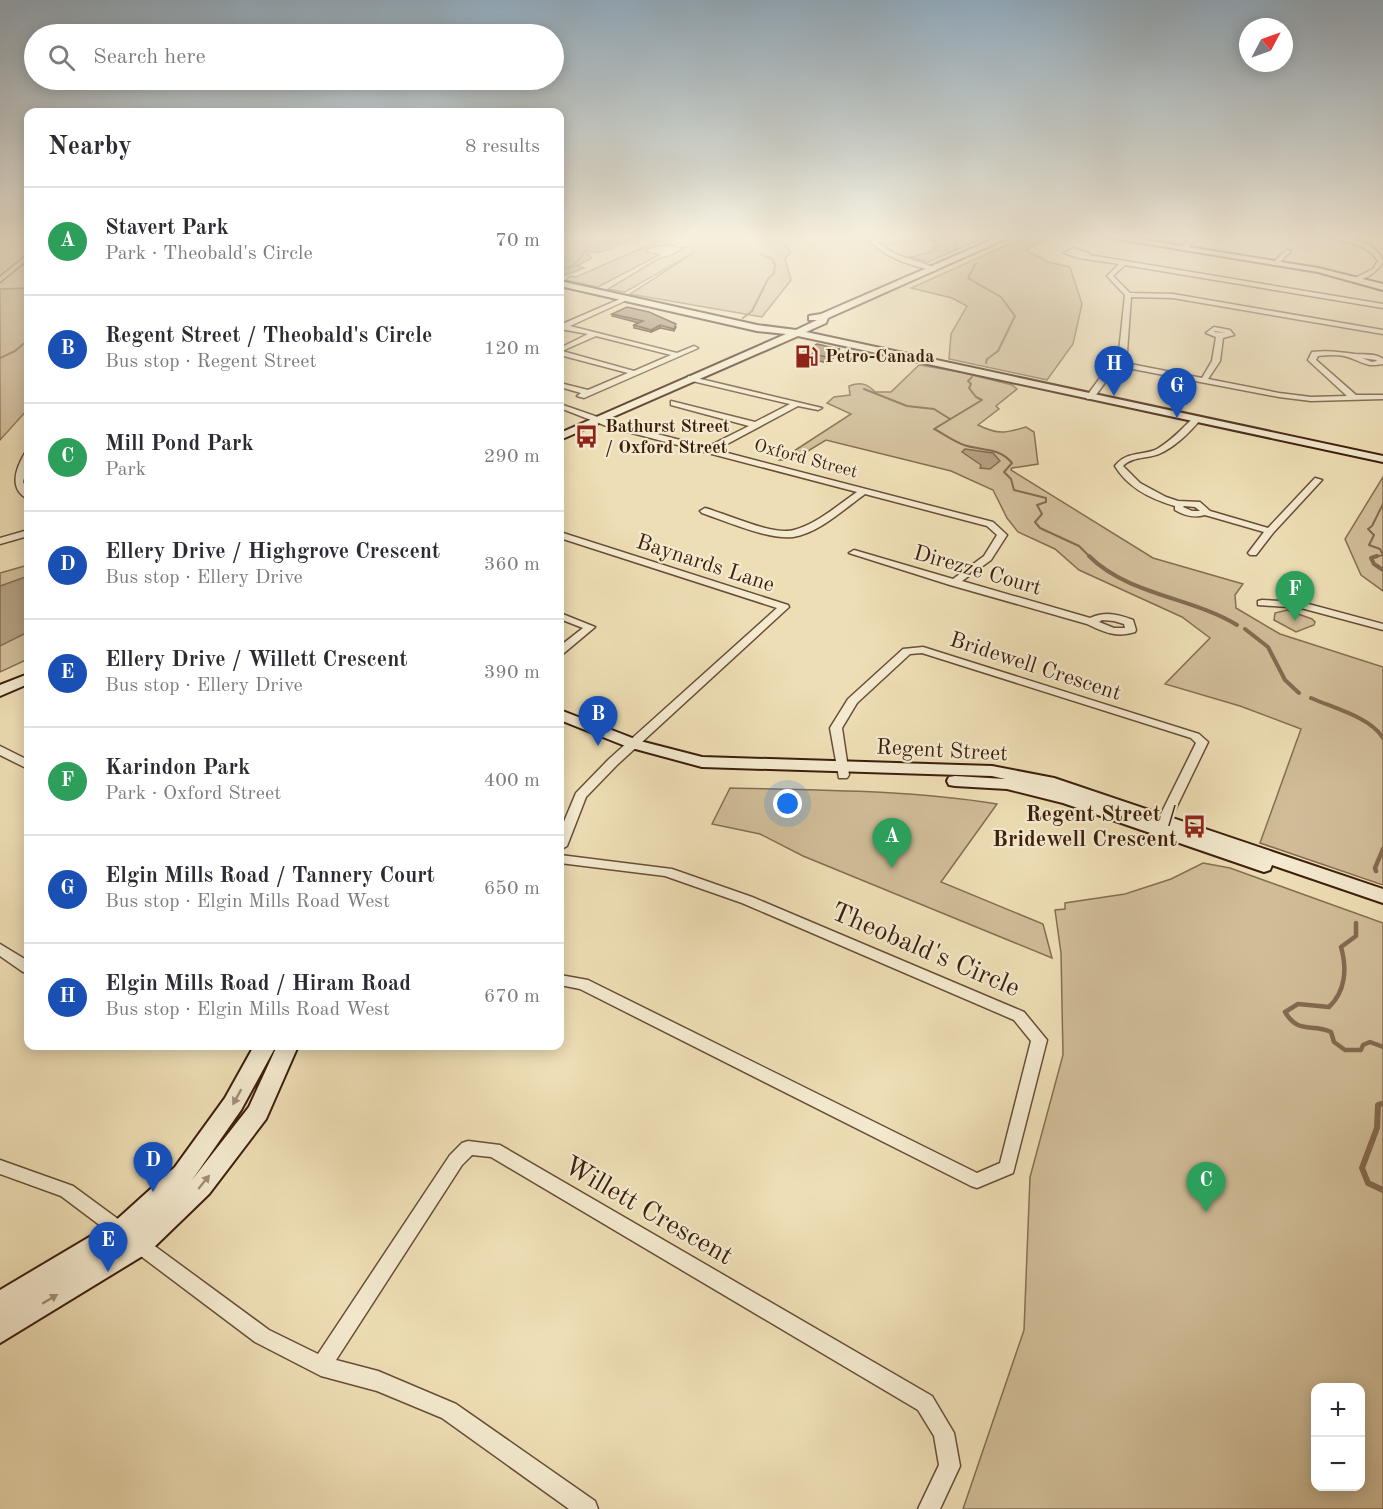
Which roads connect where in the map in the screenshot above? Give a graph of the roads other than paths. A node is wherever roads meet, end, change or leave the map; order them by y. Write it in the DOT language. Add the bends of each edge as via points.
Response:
graph roads {
  1 [pos="614,305"];
  2 [pos="658,305"];
  3 [pos="850,305"];
  4 [pos="1127,305"];
  5 [pos="1228,305"];
  6 [pos="823,317"];
  7 [pos="564,325"];
  8 [pos="564,327"];
  9 [pos="785,331"];
  10 [pos="1383,332"];
  11 [pos="797,333"];
  12 [pos="596,334"];
  13 [pos="1220,336"];
  14 [pos="761,347"];
  15 [pos="694,348"];
  16 [pos="564,349"];
  17 [pos="564,352"];
  18 [pos="678,355"];
  19 [pos="1358,357"];
  20 [pos="1115,363"];
  21 [pos="635,373"];
  22 [pos="691,378"];
  23 [pos="1204,380"];
  24 [pos="564,387"];
  25 [pos="1090,397"];
  26 [pos="1354,398"];
  27 [pos="1383,398"];
  28 [pos="674,403"];
  29 [pos="797,403"];
  30 [pos="564,408"];
  31 [pos="818,408"];
  32 [pos="564,413"];
  33 [pos="597,420"];
  34 [pos="1196,420"];
  35 [pos="756,425"];
  36 [pos="564,435"];
  37 [pos="709,450"];
  38 [pos="1383,459"];
  39 [pos="24,462"];
  40 [pos="1318,480"];
  41 [pos="864,491"];
  42 [pos="24,493"];
  43 [pos="705,511"];
  44 [pos="1270,531"];
  45 [pos="24,534"];
  46 [pos="564,536"];
  47 [pos="0,541"];
  48 [pos="854,553"];
  49 [pos="1253,553"];
  50 [pos="953,583"];
  51 [pos="1262,603"];
  52 [pos="564,617"];
  53 [pos="1091,622"];
  54 [pos="1383,627"];
  55 [pos="564,648"];
  56 [pos="24,680"];
  57 [pos="0,691"];
  58 [pos="564,717"];
  59 [pos="564,729"];
  60 [pos="629,748"];
  61 [pos="0,750"];
  62 [pos="24,763"];
  63 [pos="842,771"];
  64 [pos="1161,825"];
  65 [pos="564,836"];
  66 [pos="564,860"];
  67 [pos="1383,896"];
  68 [pos="1383,906"];
  69 [pos="0,949"];
  70 [pos="24,965"];
  71 [pos="564,981"];
  72 [pos="263,1050"];
  73 [pos="285,1050"];
  74 [pos="0,1167"];
  75 [pos="131,1238"];
  76 [pos="0,1304"];
  77 [pos="0,1330"];
  78 [pos="321,1366"];
  79 [pos="587,1509"];
  80 [pos="929,1509"];
  1 -- 7 [label="street"];
  2 -- 9 [label="main road"];
  3 -- 6 [label="main road"];
  4 -- 20 [label="street" via="1123,352"];
  5 -- 10 [label="street"];
  6 -- 9 [label="main road"];
  6 -- 11 [label="main road" via="823,321"];
  8 -- 12 [label="street"];
  9 -- 11 [label="main road"];
  9 -- 14 [label="main road" via="761,343"];
  11 -- 14 [label="main road"];
  11 -- 25 [label="main road"];
  12 -- 16 [label="street"];
  12 -- 18 [label="street"];
  13 -- 23 [label="street" via="1216,362"];
  14 -- 22 [label="main road"];
  15 -- 18 [label="street"];
  17 -- 21 [label="street"];
  18 -- 21 [label="street"];
  19 -- 26 [label="street" via="1327,351 1315,354 1312,360"];
  20 -- 23 [label="street"];
  20 -- 25 [label="street"];
  21 -- 24 [label="street" via="585,395"];
  22 -- 29 [label="street"];
  22 -- 33 [label="main road"];
  23 -- 26 [label="street" via="1311,399"];
  25 -- 34 [label="main road"];
  26 -- 27 [label="street"];
  28 -- 35 [label="street"];
  29 -- 31 [label="street"];
  29 -- 35 [label="street"];
  30 -- 33 [label="street"];
  32 -- 33 [label="street"];
  33 -- 36 [label="main road"];
  33 -- 37 [label="street, Oxford Street"];
  34 -- 38 [label="main road"];
  34 -- 44 [label="street" via="1164,448 1126,459 1119,466 1153,496 1179,504 1197,504 1205,512"];
  35 -- 37 [label="street"];
  37 -- 41 [label="street, Oxford Street"];
  39 -- 42 [label="street" via="19,483"];
  40 -- 44 [label="street"];
  41 -- 43 [label="street" via="790,535"];
  41 -- 50 [label="street, Oxford Street" via="990,524 1002,535 988,558"];
  44 -- 49 [label="street"];
  45 -- 47 [label="street"];
  46 -- 60 [label="street, Baynards Lane" via="784,607"];
  48 -- 50 [label="street, Direzze Court"];
  50 -- 53 [label="street, Direzze Court"];
  51 -- 54 [label="street" via="1301,605"];
  52 -- 55 [label="street" via="590,627"];
  56 -- 57 [label="main road"];
  58 -- 60 [label="main road, Regent Street"];
  59 -- 60 [label="main road, Regent Street"];
  60 -- 63 [label="main road, Regent Street" via="699,771"];
  60 -- 65 [label="street" via="580,796"];
  61 -- 62 [label="street"];
  63 -- 64 [label="main road, Regent Street" via="1007,784"];
  63 -- 64 [label="street, Bridewell Crescent" via="836,728 852,701 907,651 923,650 1195,736 1202,742"];
  64 -- 67 [label="main road, Regent Street"];
  64 -- 68 [label="main road, Regent Street"];
  66 -- 71 [label="street, Theobald's Circle" via="667,873 747,900 1019,1016 1039,1040 1007,1168 977,1181 583,984"];
  69 -- 70 [label="street"];
  72 -- 75 [label="main road, one-way" via="233,1104"];
  75 -- 73 [label="main road, one-way" via="201,1187 258,1112"];
  74 -- 75 [label="street" via="68,1191"];
  75 -- 76 [label="main road"];
  77 -- 75 [label="main road, one-way"];
  75 -- 78 [label="street" via="262,1336"];
  78 -- 79 [label="street" via="378,1381 448,1411"];
  78 -- 80 [label="street, Willett Crescent" via="456,1160 468,1149 494,1150 925,1403 944,1433 950,1466"];
}
